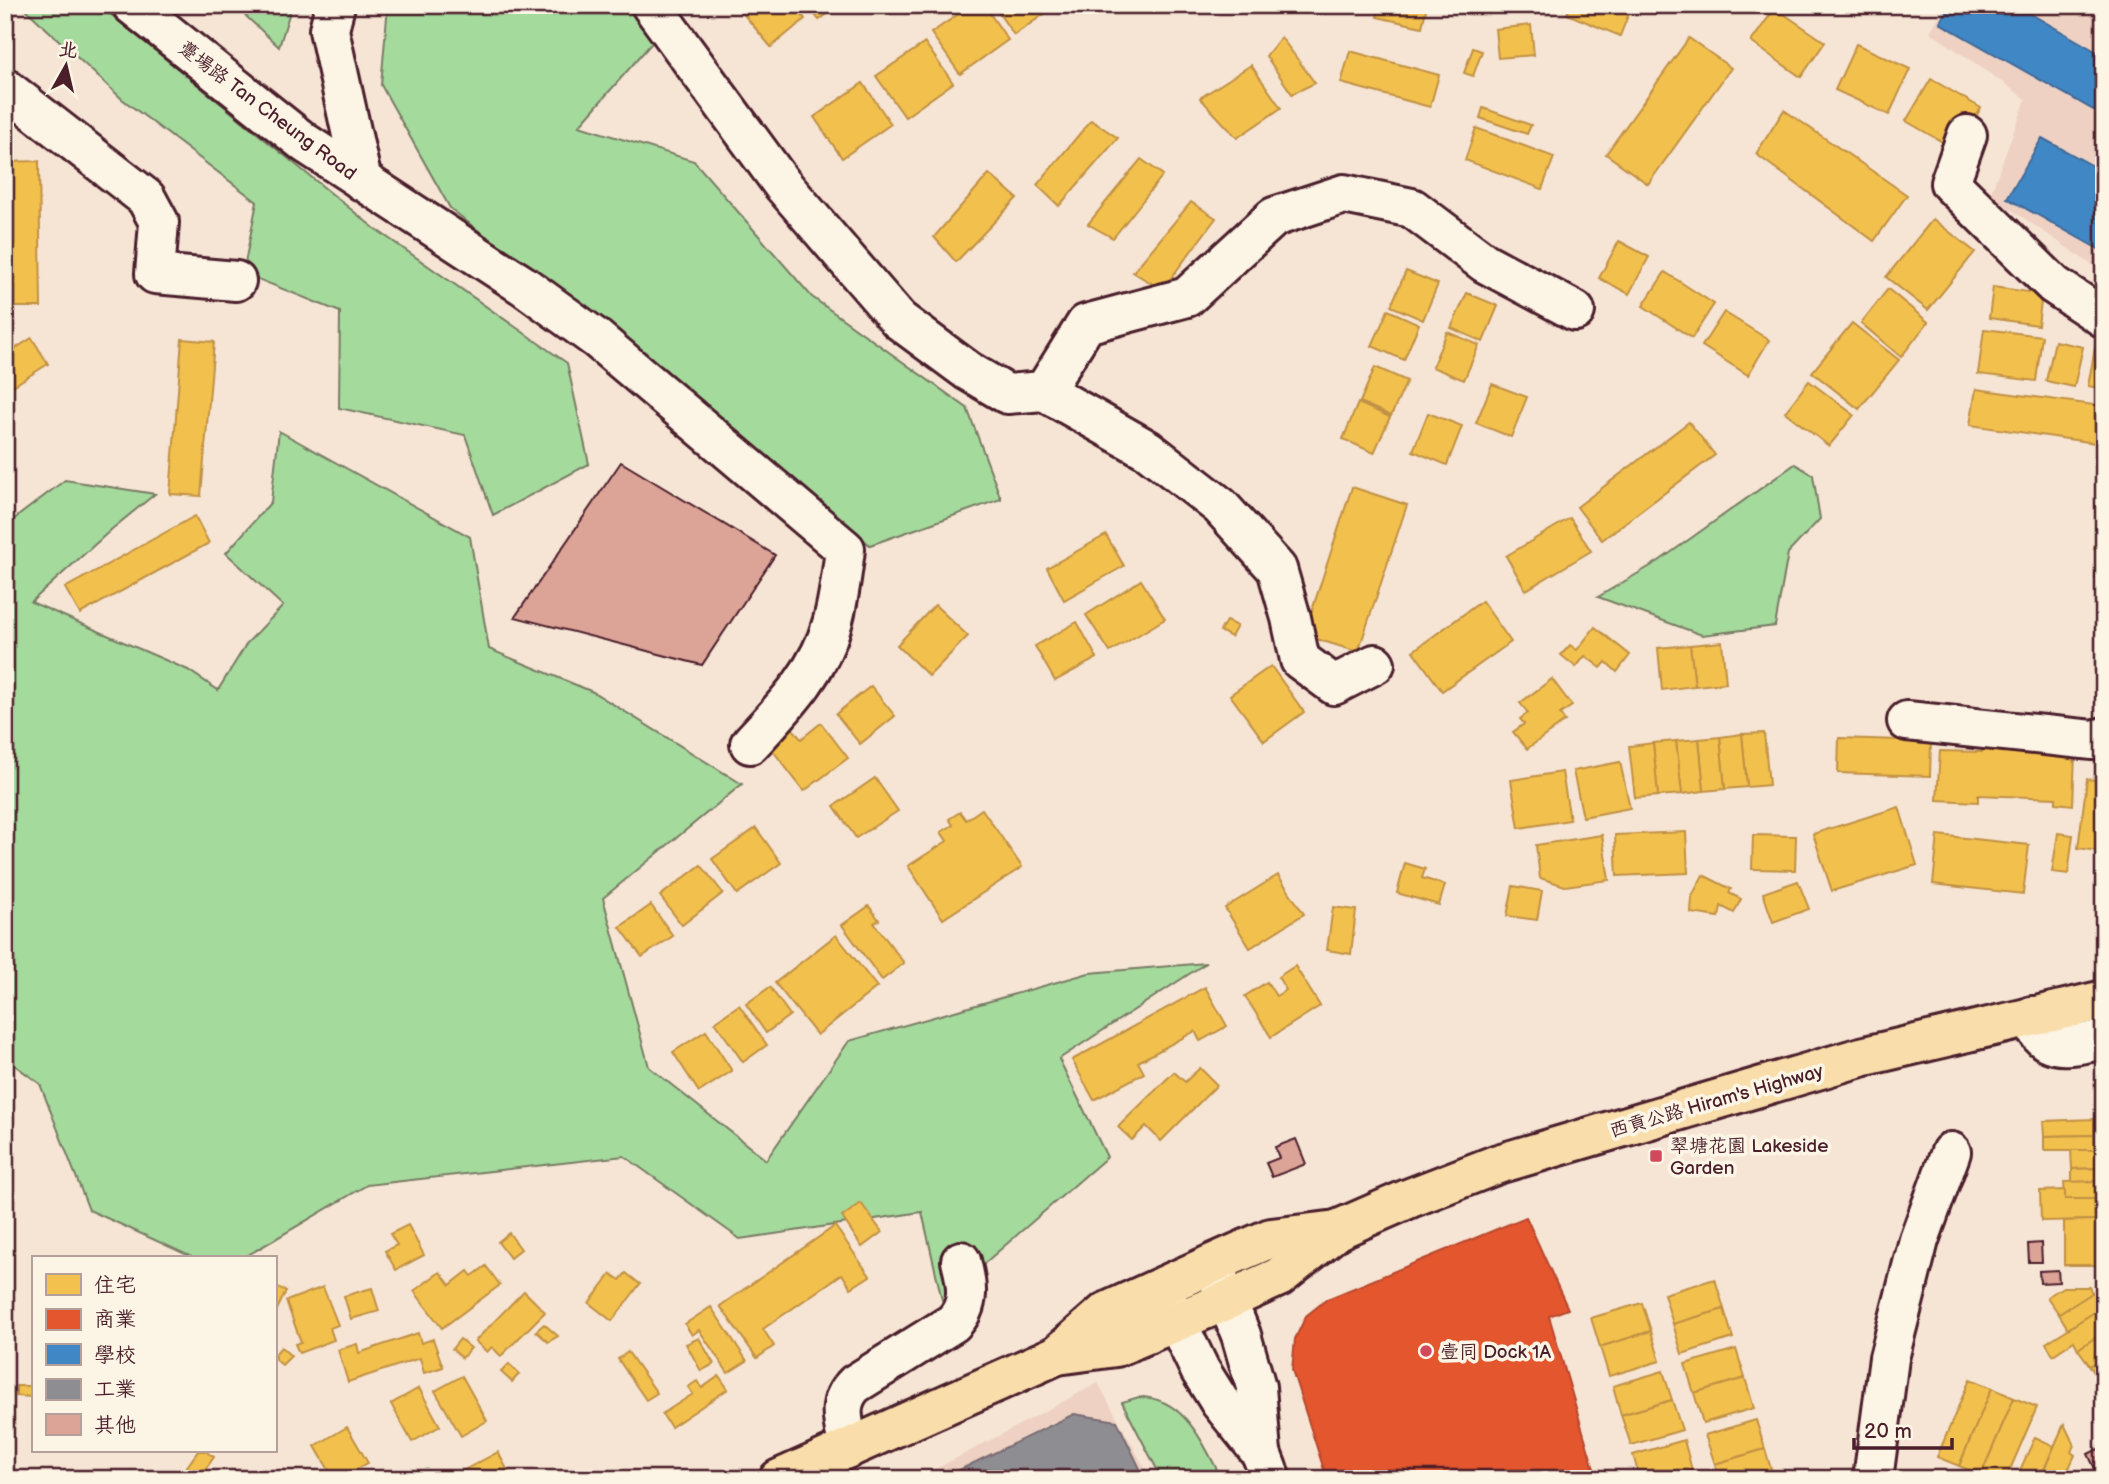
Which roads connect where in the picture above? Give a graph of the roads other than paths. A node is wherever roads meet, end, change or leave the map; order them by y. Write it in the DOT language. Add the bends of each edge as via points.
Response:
graph roads {
  1 [pos="132,5"];
  2 [pos="335,5"];
  3 [pos="652,5"];
  4 [pos="5,88"];
  5 [pos="1967,135"];
  6 [pos="362,181"];
  7 [pos="236,281"];
  8 [pos="1575,311"];
  9 [pos="2104,318"];
  10 [pos="1044,391"];
  11 [pos="1376,664"];
  12 [pos="1907,721"];
  13 [pos="2104,737"];
  14 [pos="750,744"];
  15 [pos="2104,1000"];
  16 [pos="2032,1016"];
  17 [pos="2104,1039"];
  18 [pos="1951,1152"];
  19 [pos="1337,1230"];
  20 [pos="961,1261"];
  21 [pos="1212,1264"];
  22 [pos="1161,1287"];
  23 [pos="1228,1300"];
  24 [pos="1175,1322"];
  25 [pos="1057,1355"];
  26 [pos="849,1448"];
  27 [pos="1266,1466"];
  28 [pos="779,1479"];
  29 [pos="1872,1479"];
  1 -- 6 [label="street, 躉場路 Tan Cheung Road" via="305,143"];
  2 -- 6 [label="street, 躉場路 Tan Cheung Road" via="329,30"];
  3 -- 10 [label="street" via="782,184 899,320 1007,394"];
  4 -- 7 [label="street" via="146,198 159,222 155,274"];
  5 -- 9 [label="street" via="1950,183 2054,285"];
  6 -- 14 [label="street" via="597,339 845,549 832,625 813,668"];
  8 -- 10 [label="street" via="1485,263 1412,208 1345,194 1274,217 1187,297 1086,324"];
  10 -- 11 [label="street" via="1148,450 1220,506 1277,569 1300,660 1334,685"];
  12 -- 13 [label="street" via="2093,740"];
  15 -- 16 [label="main road, 西貢公路 Hiram's Highway"];
  16 -- 17 [label="street" via="2038,1033 2058,1044"];
  16 -- 19 [label="main road, 西貢公路 Hiram's Highway" via="1861,1058 1498,1164"];
  18 -- 29 [label="street" via="1919,1240 1889,1358"];
  19 -- 21 [label="main road, 西貢公路 Hiram's Highway" via="1270,1238"];
  19 -- 23 [label="main road, 西貢公路 Hiram's Highway" via="1279,1277"];
  20 -- 26 [label="street" via="967,1282 963,1314 848,1390 842,1407"];
  21 -- 22 [label="main road, 西貢公路 Hiram's Highway"];
  21 -- 23 [label="street"];
  22 -- 24 [label="street"];
  22 -- 25 [label="main road, 西貢公路 Hiram's Highway" via="1106,1312"];
  23 -- 24 [label="main road, 西貢公路 Hiram's Highway"];
  23 -- 27 [label="street" via="1256,1387"];
  24 -- 25 [label="main road, 西貢公路 Hiram's Highway" via="1116,1347"];
  24 -- 27 [label="street" via="1220,1402"];
  25 -- 26 [label="main road, 西貢公路 Hiram's Highway"];
  26 -- 28 [label="main road, 西貢公路 Hiram's Highway"];
}
